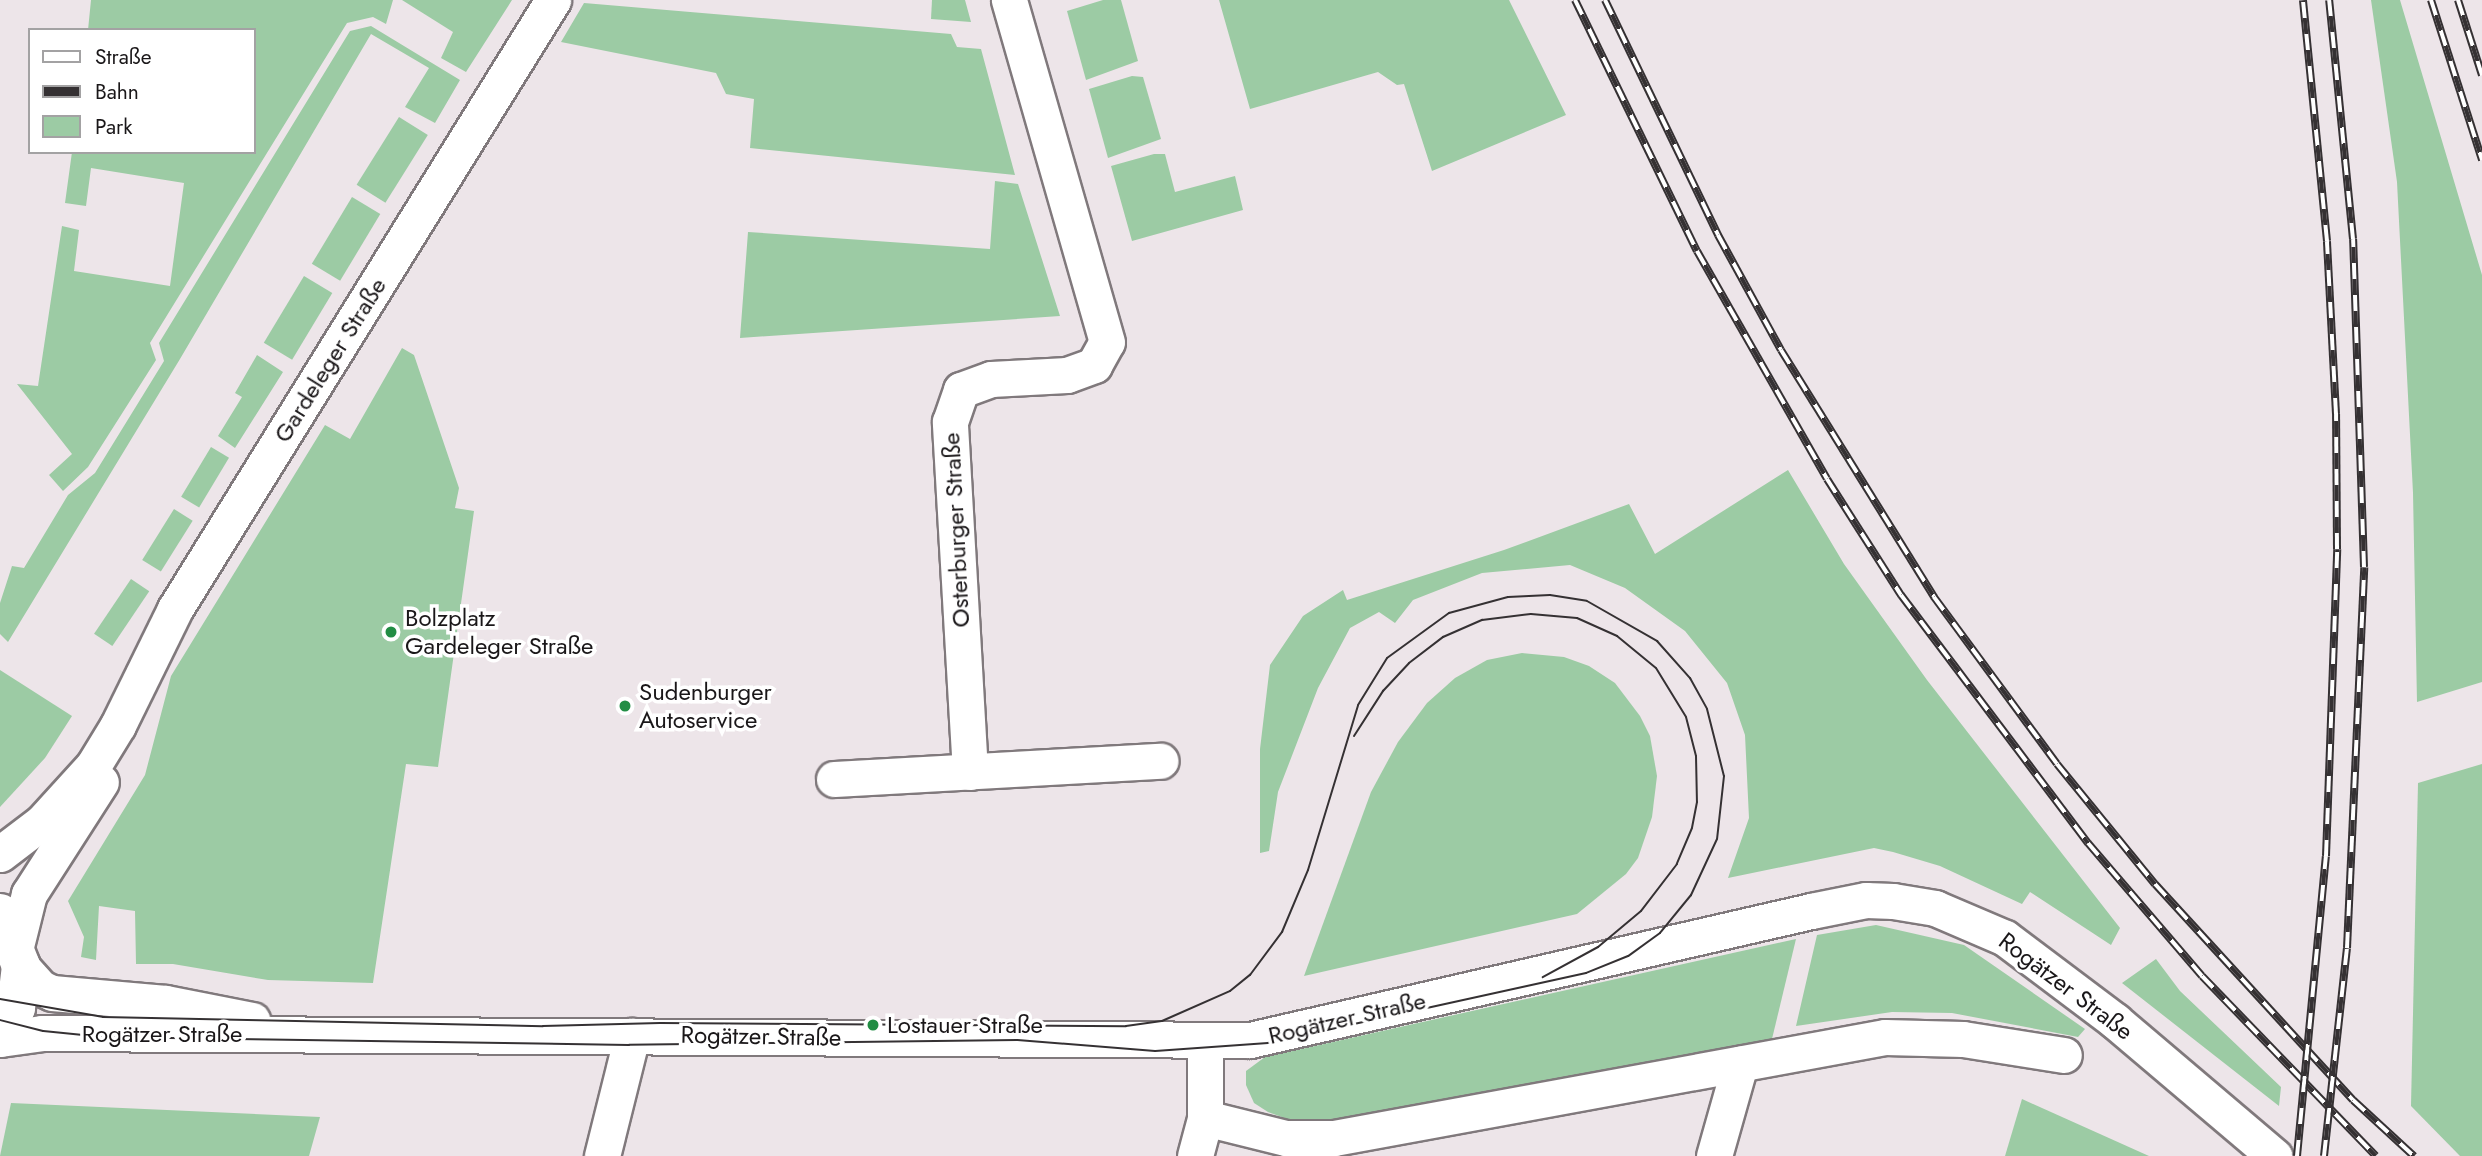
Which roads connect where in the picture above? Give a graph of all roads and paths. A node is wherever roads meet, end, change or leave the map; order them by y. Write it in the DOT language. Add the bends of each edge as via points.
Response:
graph roads {
  1 [pos="553,0"];
  2 [pos="1009,0"];
  3 [pos="118,725"];
  4 [pos="1161,761"];
  5 [pos="970,772"];
  6 [pos="834,779"];
  7 [pos="0,854"];
  8 [pos="13,942"];
  9 [pos="324,1034"];
  10 [pos="632,1036"];
  11 [pos="0,1038"];
  12 [pos="1205,1040"];
  13 [pos="2064,1055"];
  14 [pos="1740,1064"];
  15 [pos="1205,1118"];
  16 [pos="602,1156"];
  17 [pos="1195,1156"];
  18 [pos="1714,1156"];
  19 [pos="2274,1156"];
  1 -- 3 [label="street, Gardeleger Straße" via="175,609"];
  2 -- 5 [label="street, Osterburger Straße" via="1107,342 1094,365 1067,375 991,379 961,390 950,422"];
  3 -- 7 [label="street, Gardeleger Straße" via="93,766 42,822"];
  3 -- 8 [label="street, Gardeleger Straße" via="102,780 29,894"];
  4 -- 5 [label="street"];
  5 -- 6 [label="street"];
  8 -- 9 [label="street, Rogätzer Straße" via="41,988 52,993 166,1003"];
  8 -- 11 [label="street" via="16,1008"];
  9 -- 10 [label="street, Rogätzer Straße"];
  9 -- 11 [label="street, Rogätzer Straße" via="42,1033"];
  10 -- 12 [label="street, Rogätzer Straße"];
  10 -- 16 [label="street"];
  12 -- 15 [label="street"];
  12 -- 19 [label="street, Rogätzer Straße" via="1250,1040 1811,911 1866,900 1893,901 1936,908 2005,938 2115,1021"];
  13 -- 14 [label="street" via="1963,1039 1885,1037"];
  14 -- 15 [label="street" via="1334,1138 1286,1138"];
  14 -- 18 [label="street"];
  15 -- 17 [label="street"];
}
